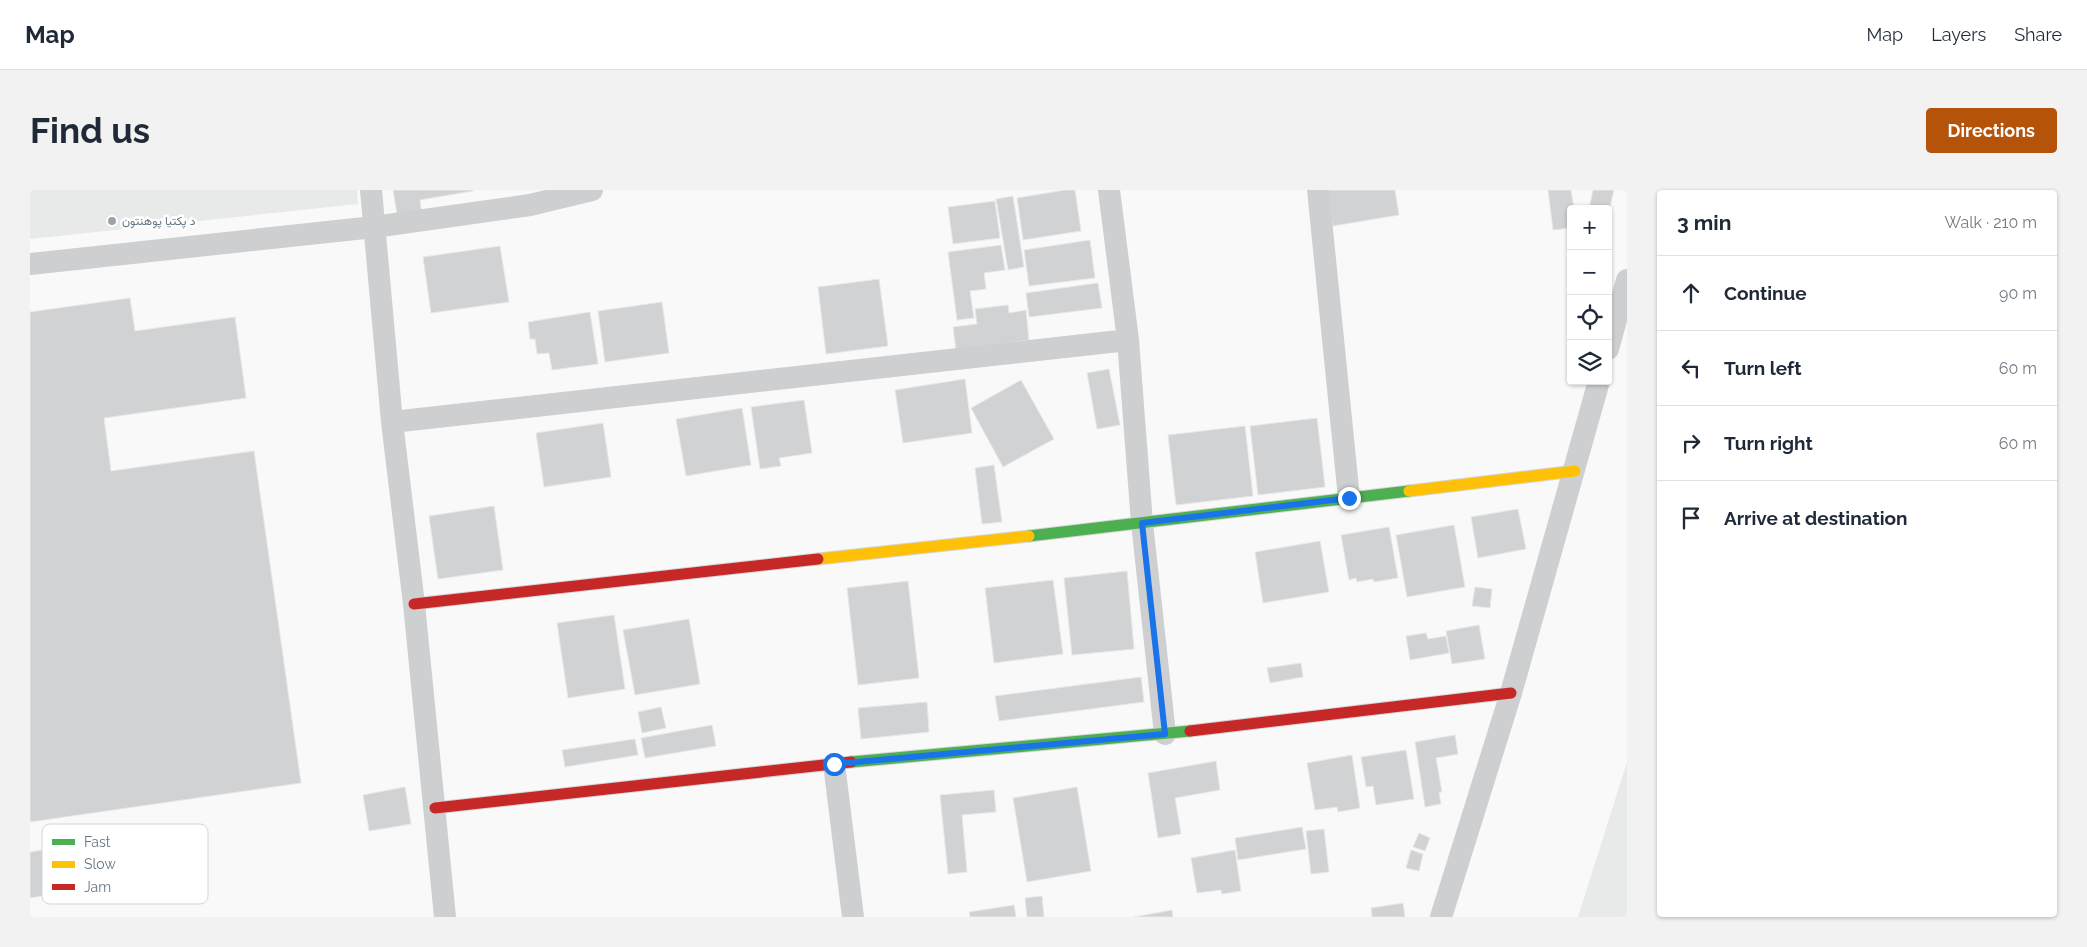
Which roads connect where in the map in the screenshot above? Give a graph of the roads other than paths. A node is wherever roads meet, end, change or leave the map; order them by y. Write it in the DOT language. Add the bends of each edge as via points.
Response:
graph roads {
  1 [pos="371,190"];
  2 [pos="592,190"];
  3 [pos="1109,190"];
  4 [pos="1318,190"];
  5 [pos="374,227"];
  6 [pos="30,264"];
  7 [pos="1627,280"];
  8 [pos="1128,340"];
  9 [pos="1610,340"];
  10 [pos="1598,385"];
  11 [pos="392,422"];
  12 [pos="1575,471"];
  13 [pos="1349,498"];
  14 [pos="1142,523"];
  15 [pos="414,604"];
  16 [pos="1511,693"];
  17 [pos="1165,734"];
  18 [pos="834,764"];
  19 [pos="435,808"];
  20 [pos="445,917"];
  21 [pos="853,917"];
  22 [pos="1441,917"];
  1 -- 5 [label="street"];
  2 -- 5 [label="street" via="530,205"];
  3 -- 8 [label="street"];
  4 -- 13 [label="street"];
  5 -- 6 [label="street"];
  5 -- 11 [label="street"];
  7 -- 9 [label="street"];
  8 -- 11 [label="street"];
  8 -- 14 [label="street"];
  10 -- 12 [label="street"];
  11 -- 15 [label="street"];
  12 -- 13 [label="street"];
  12 -- 16 [label="street"];
  13 -- 14 [label="street"];
  14 -- 15 [label="street"];
  14 -- 17 [label="street"];
  15 -- 19 [label="street"];
  16 -- 17 [label="street"];
  16 -- 22 [label="street"];
  17 -- 18 [label="street"];
  18 -- 19 [label="street"];
  18 -- 21 [label="street"];
  19 -- 20 [label="street"];
}
